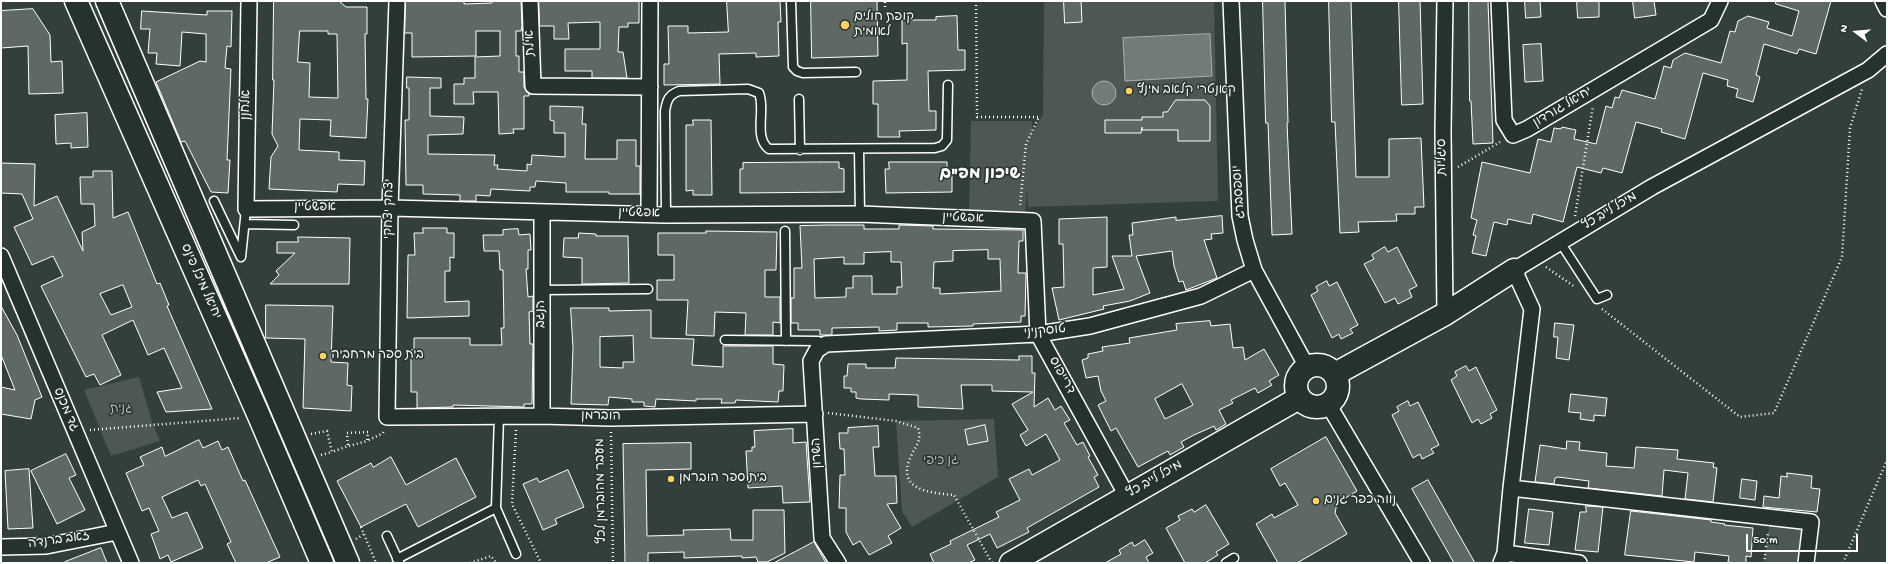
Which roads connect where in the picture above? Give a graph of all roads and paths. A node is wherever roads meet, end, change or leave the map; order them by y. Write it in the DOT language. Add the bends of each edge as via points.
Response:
graph roads {
  1 [pos="76,1"];
  2 [pos="249,1"];
  3 [pos="397,1"];
  4 [pos="530,1"];
  5 [pos="650,1"];
  6 [pos="791,1"];
  7 [pos="885,1"];
  8 [pos="976,1"];
  9 [pos="1231,1"];
  10 [pos="1445,1"];
  11 [pos="1499,1"];
  12 [pos="1720,1"];
  13 [pos="1883,1"];
  14 [pos="108,3"];
  15 [pos="885,7"];
  16 [pos="1887,9"];
  17 [pos="1887,54"];
  18 [pos="1868,70"];
  19 [pos="856,72"];
  20 [pos="948,84"];
  21 [pos="650,87"];
  22 [pos="1596,88"];
  23 [pos="799,99"];
  24 [pos="1513,135"];
  25 [pos="859,149"];
  26 [pos="800,150"];
  27 [pos="1443,176"];
  28 [pos="214,201"];
  29 [pos="390,208"];
  30 [pos="246,209"];
  31 [pos="542,212"];
  32 [pos="649,214"];
  33 [pos="666,214"];
  34 [pos="860,214"];
  35 [pos="1026,221"];
  36 [pos="245,224"];
  37 [pos="294,225"];
  38 [pos="785,231"];
  39 [pos="1566,238"];
  40 [pos="1,256"];
  41 [pos="1533,258"];
  42 [pos="1254,270"];
  43 [pos="1514,270"];
  44 [pos="648,289"];
  45 [pos="542,290"];
  46 [pos="1581,291"];
  47 [pos="1607,295"];
  48 [pos="1598,305"];
  49 [pos="1444,314"];
  50 [pos="1038,334"];
  51 [pos="725,340"];
  52 [pos="786,340"];
  53 [pos="826,344"];
  54 [pos="1307,367"];
  55 [pos="1335,374"];
  56 [pos="1300,398"];
  57 [pos="1328,404"];
  58 [pos="815,413"];
  59 [pos="259,416"];
  60 [pos="499,416"];
  61 [pos="517,416"];
  62 [pos="542,416"];
  63 [pos="387,417"];
  64 [pos="610,418"];
  65 [pos="74,431"];
  66 [pos="306,435"];
  67 [pos="367,441"];
  68 [pos="348,446"];
  69 [pos="1887,460"];
  70 [pos="1511,488"];
  71 [pos="1127,496"];
  72 [pos="496,508"];
  73 [pos="1770,517"];
  74 [pos="361,527"];
  75 [pos="117,532"];
  76 [pos="387,536"];
  77 [pos="1,547"];
  78 [pos="516,554"];
  79 [pos="1234,558"];
  80 [pos="1503,558"];
  81 [pos="398,561"];
  82 [pos="1017,561"];
  83 [pos="131,563"];
  84 [pos="322,563"];
  85 [pos="348,563"];
  86 [pos="376,563"];
  87 [pos="470,563"];
  88 [pos="496,563"];
  89 [pos="541,563"];
  90 [pos="613,563"];
  91 [pos="838,563"];
  92 [pos="992,563"];
  93 [pos="1226,563"];
  94 [pos="1422,563"];
  95 [pos="1578,563"];
  96 [pos="1764,563"];
  97 [pos="1806,563"];
  98 [pos="1843,563"];
  1 -- 59 [label="main road, יחיאל מיכל פינס"];
  2 -- 30 [label="street, אלחנן"];
  3 -- 29 [label="street, יצחק יצחקי"];
  4 -- 21 [label="street, אילת" via="533,86"];
  5 -- 21 [label="street"];
  6 -- 19 [label="lane" via="793,66 797,71"];
  7 -- 15 [label="path"];
  8 -- 35 [label="path" via="977,117 1039,117 1026,144 1022,169"];
  9 -- 42 [label="street, יוספסברג" via="1240,216"];
  10 -- 27 [label="street, סיגליות"];
  11 -- 24 [label="street" via="1504,120"];
  12 -- 22 [label="street, יחיאל גורדון" via="1711,20"];
  13 -- 16 [label="street"];
  14 -- 85 [label="main road, יחיאל מיכל פינס"];
  17 -- 18 [label="street, מיכל לייב כץ"];
  18 -- 39 [label="street, מיכל לייב כץ" via="1652,187"];
  18 -- 48 [label="path" via="1850,128 1842,257 1774,413 1740,417"];
  20 -- 25 [label="lane" via="948,131 947,140 942,146"];
  21 -- 32 [label="street"];
  22 -- 24 [label="street, יחיאל גורדון"];
  22 -- 39 [label="path"];
  23 -- 26 [label="lane"];
  24 -- 27 [label="path"];
  25 -- 26 [label="lane"];
  25 -- 34 [label="lane"];
  26 -- 33 [label="lane" via="769,150 763,145 762,99 759,93 748,89 679,91 671,94 666,100 665,111"];
  27 -- 49 [label="street, סיגליות"];
  28 -- 36 [label="lane" via="241,257"];
  29 -- 30 [label="street, אפשטיין"];
  29 -- 31 [label="street, אפשטיין"];
  29 -- 63 [label="street, יצחק יצחקי"];
  30 -- 36 [label="lane"];
  31 -- 32 [label="street, אפשטיין"];
  31 -- 45 [label="street, הנגב"];
  32 -- 33 [label="street, אפשטיין"];
  33 -- 34 [label="street, אפשטיין"];
  34 -- 35 [label="street, אפשטיין"];
  35 -- 50 [label="street, דרייפוס"];
  36 -- 37 [label="lane"];
  38 -- 52 [label="lane"];
  39 -- 41 [label="street, מיכל לייב כץ"];
  39 -- 47 [label="lane" via="1597,299"];
  40 -- 65 [label="street, גד מכנס"];
  41 -- 43 [label="street, מיכל לייב כץ"];
  41 -- 46 [label="path"];
  42 -- 50 [label="street, טוסקניני" via="1201,296 1090,326"];
  42 -- 54 [label="street, יוספסברג"];
  43 -- 49 [label="main road, מיכל לייב כץ"];
  43 -- 70 [label="street" via="1532,309"];
  44 -- 45 [label="lane"];
  45 -- 62 [label="street, הנגב"];
  49 -- 55 [label="main road, מיכל לייב כץ"];
  50 -- 53 [label="street, טוסקניני"];
  50 -- 71 [label="street, דרייפוס"];
  51 -- 52 [label="lane"];
  52 -- 53 [label="lane" via="818,341"];
  53 -- 58 [label="street, השרון" via="817,350 811,361"];
  54 -- 55 [label="main road" via="1325,367"];
  54 -- 56 [label="main road" via="1296,384"];
  55 -- 57 [label="main road" via="1338,391"];
  56 -- 57 [label="main road" via="1309,406 1322,407"];
  56 -- 71 [label="main road, מיכל לייב כץ"];
  57 -- 94 [label="street"];
  58 -- 64 [label="street, הוברמן"];
  58 -- 91 [label="street, השרון" via="822,538"];
  58 -- 92 [label="path" via="896,421 918,428 919,444 907,466 911,483 919,490 954,495"];
  59 -- 65 [label="path"];
  59 -- 84 [label="main road, יחיאל מיכל פינס"];
  60 -- 61 [label="street, הוברמן"];
  60 -- 63 [label="street, הוברמן"];
  60 -- 72 [label="lane"];
  61 -- 62 [label="street, הוברמן"];
  61 -- 89 [label="path" via="512,504"];
  62 -- 64 [label="street, הוברמן"];
  63 -- 67 [label="path" via="383,432"];
  64 -- 90 [label="path, מעבר מהוברמן לכץ"];
  65 -- 75 [label="street, גד מכנס"];
  66 -- 68 [label="path" via="327,431 332,452"];
  67 -- 68 [label="path"];
  67 -- 68 [label="path" via="368,432 347,433"];
  69 -- 98 [label="path"];
  70 -- 73 [label="street"];
  70 -- 80 [label="street"];
  71 -- 82 [label="main road, מיכל לייב כץ"];
  72 -- 78 [label="lane"];
  72 -- 81 [label="lane"];
  73 -- 96 [label="path"];
  73 -- 97 [label="street" via="1811,522"];
  74 -- 86 [label="path"];
  75 -- 77 [label="street, זאב ברנדה" via="46,546"];
  75 -- 83 [label="street, גד מכנס"];
  76 -- 81 [label="lane"];
  79 -- 93 [label="lane"];
  80 -- 95 [label="street"];
  87 -- 88 [label="path" via="491,556"];
}
